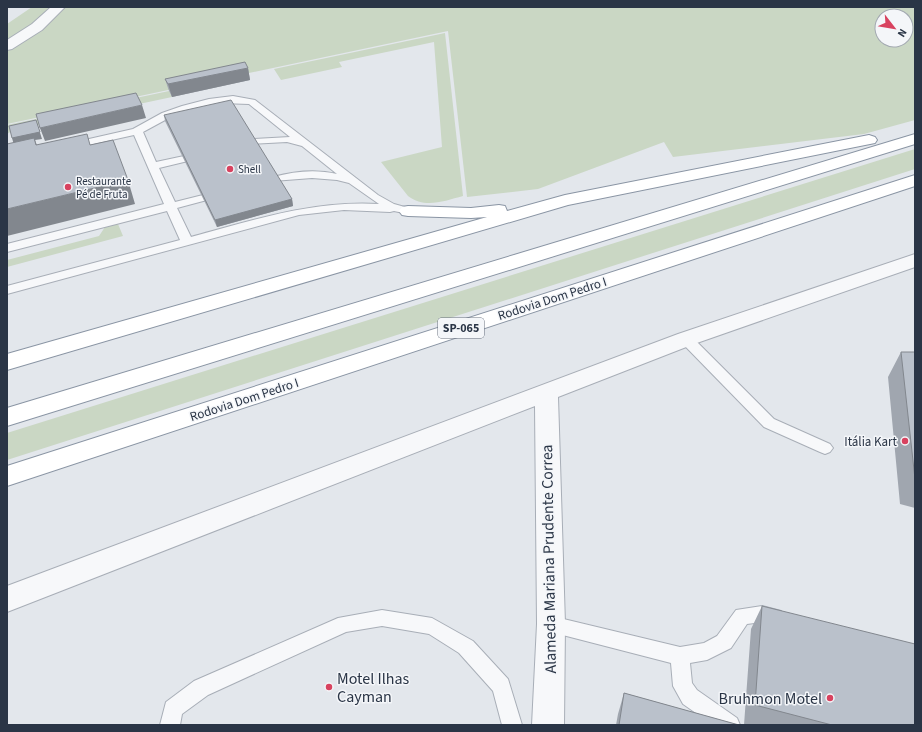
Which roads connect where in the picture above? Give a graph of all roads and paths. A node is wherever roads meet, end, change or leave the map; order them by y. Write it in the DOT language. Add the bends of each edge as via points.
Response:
graph roads {
  1 [pos="59,7"];
  2 [pos="7,46"];
  3 [pos="915,129"];
  4 [pos="136,131"];
  5 [pos="915,139"];
  6 [pos="254,142"];
  7 [pos="308,146"];
  8 [pos="60,148"];
  9 [pos="184,159"];
  10 [pos="153,166"];
  11 [pos="277,179"];
  12 [pos="915,180"];
  13 [pos="356,183"];
  14 [pos="203,198"];
  15 [pos="565,200"];
  16 [pos="171,207"];
  17 [pos="408,211"];
  18 [pos="187,242"];
  19 [pos="7,248"];
  20 [pos="915,260"];
  21 [pos="7,290"];
  22 [pos="686,339"];
  23 [pos="7,362"];
  24 [pos="546,392"];
  25 [pos="7,417"];
  26 [pos="825,448"];
  27 [pos="7,476"];
  28 [pos="7,599"];
  29 [pos="792,622"];
  30 [pos="552,624"];
  31 [pos="680,656"];
  32 [pos="170,725"];
  33 [pos="512,725"];
  34 [pos="548,725"];
  35 [pos="730,725"];
  1 -- 2 [label="street"];
  3 -- 15 [label="highway"];
  4 -- 7 [label="lane" via="175,111 237,98 252,102"];
  4 -- 8 [label="lane"];
  4 -- 10 [label="lane"];
  5 -- 25 [label="highway"];
  6 -- 7 [label="lane" via="287,139"];
  7 -- 13 [label="lane"];
  9 -- 10 [label="lane"];
  10 -- 16 [label="lane"];
  11 -- 13 [label="lane" via="324,174"];
  12 -- 27 [label="highway, Rodovia Dom Pedro I / SP-065"];
  13 -- 17 [label="lane" via="374,198"];
  14 -- 16 [label="lane"];
  15 -- 17 [label="highway" via="472,212"];
  15 -- 23 [label="highway"];
  16 -- 18 [label="lane"];
  16 -- 19 [label="lane"];
  17 -- 18 [label="lane" via="359,206 328,207 298,212"];
  18 -- 21 [label="lane"];
  20 -- 22 [label="street"];
  22 -- 24 [label="street"];
  22 -- 26 [label="lane" via="769,423"];
  24 -- 28 [label="street"];
  24 -- 30 [label="street, Alameda Mariana Prudente Correa"];
  29 -- 31 [label="lane" via="762,614 742,616 724,642 707,652"];
  30 -- 31 [label="lane"];
  30 -- 34 [label="street, Alameda Mariana Prudente Correa"];
  31 -- 35 [label="lane" via="683,686 690,697"];
  32 -- 33 [label="lane" via="173,709 201,688 344,624 382,618 432,626 466,647 500,686"];
}
